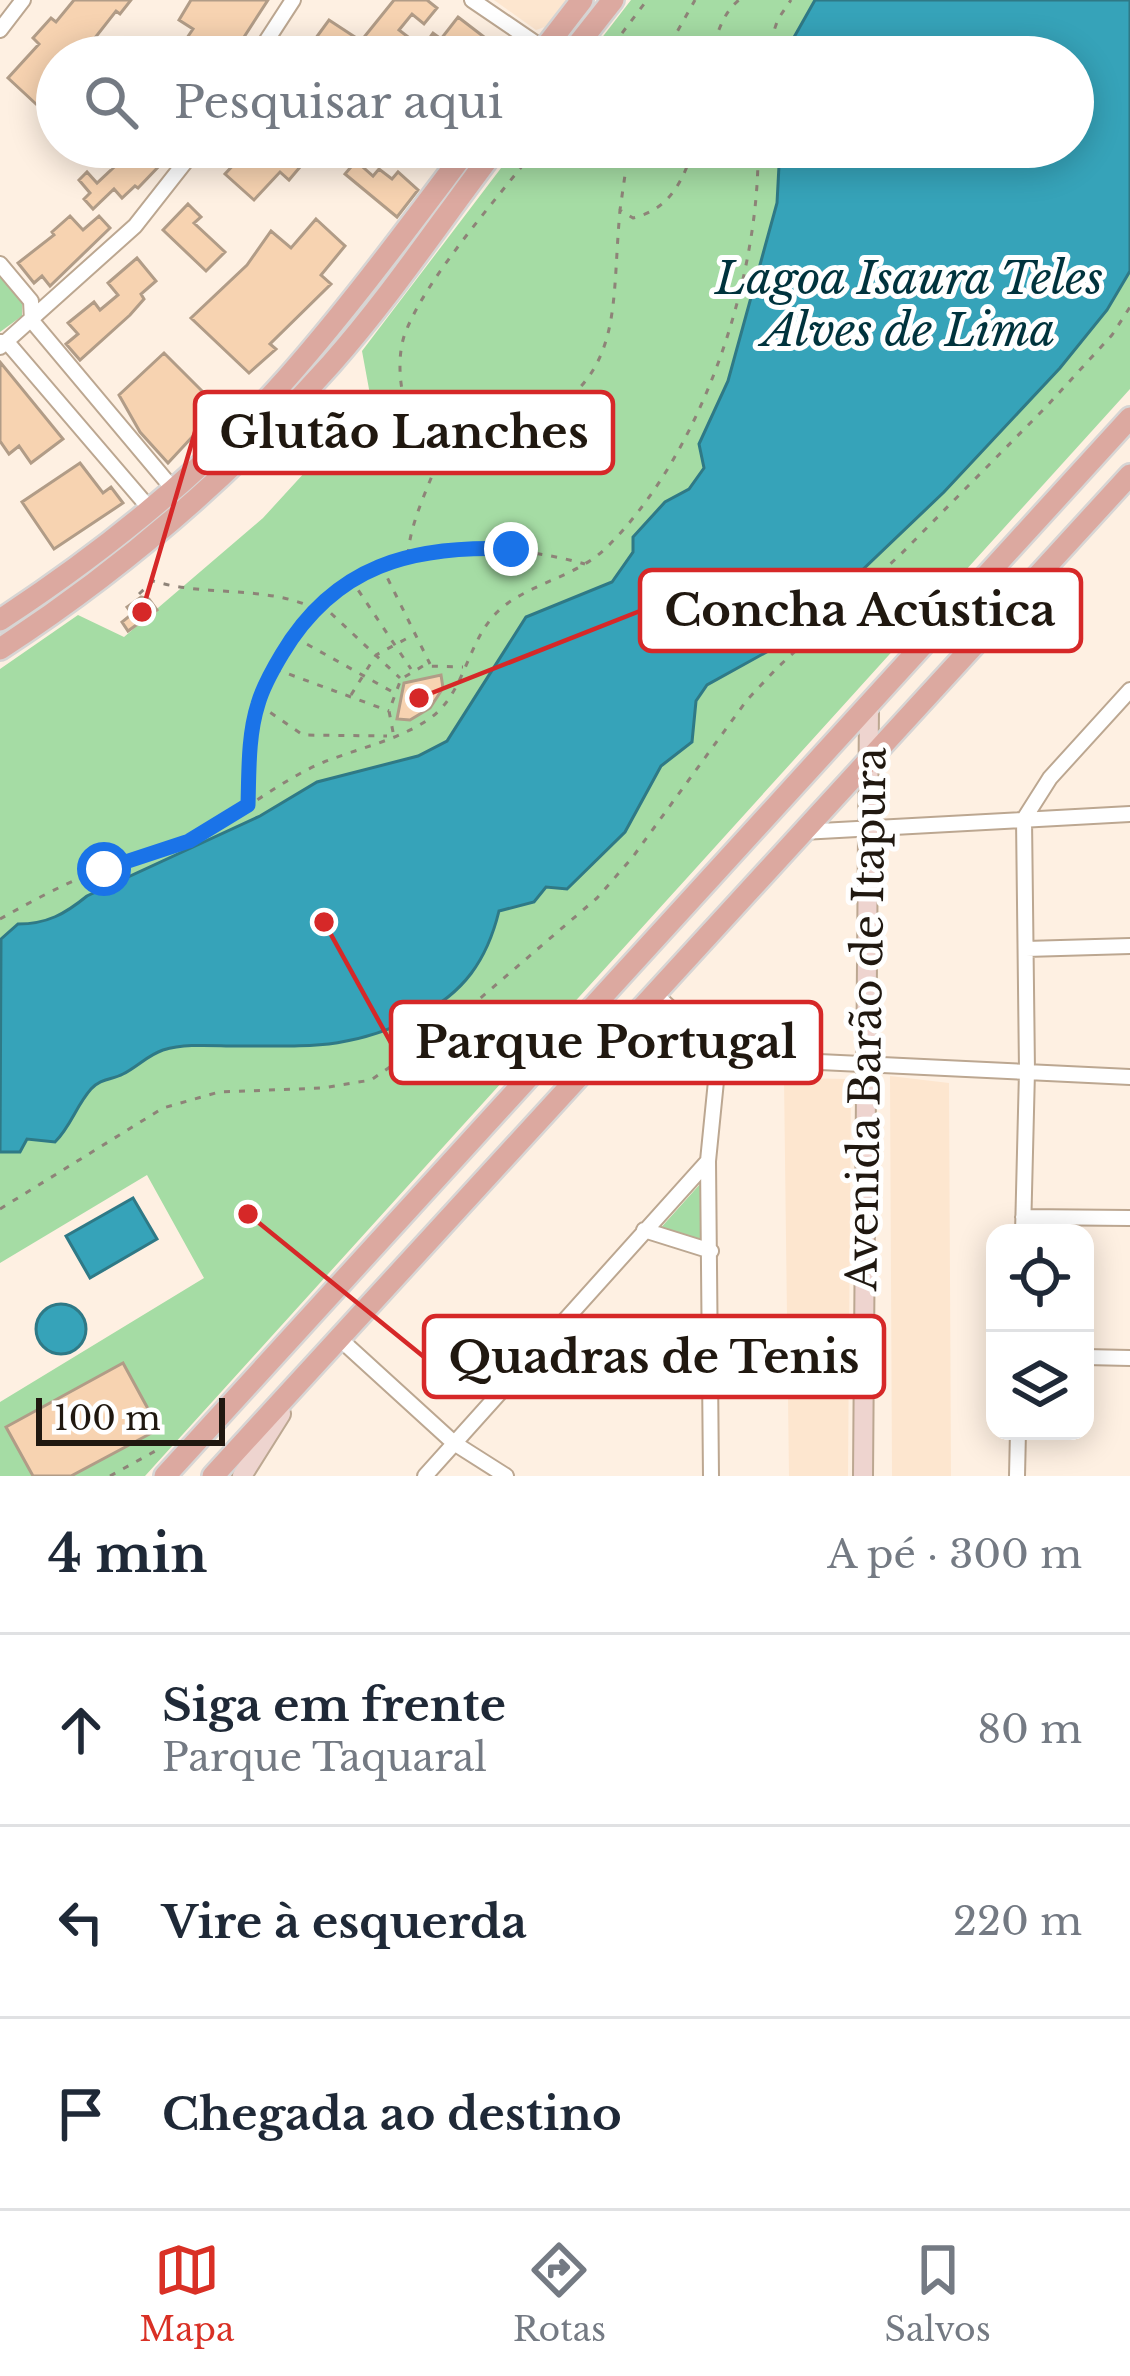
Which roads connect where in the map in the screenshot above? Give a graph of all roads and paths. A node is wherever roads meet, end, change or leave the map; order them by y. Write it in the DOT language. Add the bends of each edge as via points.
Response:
graph roads {
  1 [pos="23,0"];
  2 [pos="293,0"];
  3 [pos="472,0"];
  4 [pos="582,0"];
  5 [pos="613,0"];
  6 [pos="647,0"];
  7 [pos="695,0"];
  8 [pos="739,0"];
  9 [pos="791,0"];
  10 [pos="0,30"];
  11 [pos="270,36"];
  12 [pos="519,36"];
  13 [pos="554,36"];
  14 [pos="585,36"];
  15 [pos="620,36"];
  16 [pos="675,36"];
  17 [pos="719,36"];
  18 [pos="772,36"];
  19 [pos="181,168"];
  20 [pos="453,168"];
  21 [pos="481,168"];
  22 [pos="520,168"];
  23 [pos="626,168"];
  24 [pos="687,168"];
  25 [pos="758,168"];
  26 [pos="620,210"];
  27 [pos="0,264"];
  28 [pos="1130,308"];
  29 [pos="32,320"];
  30 [pos="2,344"];
  31 [pos="1130,418"];
  32 [pos="444,445"];
  33 [pos="1130,476"];
  34 [pos="173,489"];
  35 [pos="150,509"];
  36 [pos="408,557"];
  37 [pos="381,564"];
  38 [pos="587,564"];
  39 [pos="350,578"];
  40 [pos="139,594"];
  41 [pos="318,606"];
  42 [pos="0,620"];
  43 [pos="415,634"];
  44 [pos="293,636"];
  45 [pos="395,642"];
  46 [pos="0,649"];
  47 [pos="376,656"];
  48 [pos="430,665"];
  49 [pos="465,667"];
  50 [pos="273,669"];
  51 [pos="412,670"];
  52 [pos="361,674"];
  53 [pos="401,679"];
  54 [pos="1130,690"];
  55 [pos="393,692"];
  56 [pos="350,697"];
  57 [pos="258,704"];
  58 [pos="869,707"];
  59 [pos="389,710"];
  60 [pos="902,725"];
  61 [pos="394,736"];
  62 [pos="870,760"];
  63 [pos="248,805"];
  64 [pos="1130,814"];
  65 [pos="1024,819"];
  66 [pos="872,828"];
  67 [pos="802,832"];
  68 [pos="0,919"];
  69 [pos="1130,946"];
  70 [pos="1026,949"];
  71 [pos="657,996"];
  72 [pos="719,1051"];
  73 [pos="870,1064"];
  74 [pos="1027,1071"];
  75 [pos="1130,1077"];
  76 [pos="708,1161"];
  77 [pos="0,1209"];
  78 [pos="1130,1218"];
  79 [pos="1023,1224"];
  80 [pos="1038,1224"];
  81 [pos="644,1230"];
  82 [pos="711,1251"];
  83 [pos="555,1333"];
  84 [pos="341,1340"];
  85 [pos="1094,1357"];
  86 [pos="1130,1358"];
  87 [pos="310,1373"];
  88 [pos="712,1377"];
  89 [pos="1018,1440"];
  90 [pos="454,1443"];
  91 [pos="160,1449"];
  92 [pos="110,1476"];
  93 [pos="165,1476"];
  94 [pos="213,1476"];
  95 [pos="242,1476"];
  96 [pos="425,1476"];
  97 [pos="506,1476"];
  98 [pos="711,1476"];
  99 [pos="863,1476"];
  100 [pos="874,1476"];
  101 [pos="1017,1476"];
  1 -- 10 [label="street"];
  2 -- 11 [label="street"];
  3 -- 12 [label="street"];
  4 -- 13 [label="main road"];
  5 -- 14 [label="main road"];
  6 -- 15 [label="path"];
  7 -- 16 [label="path"];
  8 -- 17 [label="path" via="724,14"];
  9 -- 18 [label="path"];
  19 -- 29 [label="street" via="135,226"];
  20 -- 34 [label="main road" via="286,379"];
  21 -- 46 [label="main road" via="349,342 250,450 121,563"];
  22 -- 32 [label="path" via="423,298 404,336 401,377 410,416 417,431"];
  23 -- 26 [label="path"];
  24 -- 26 [label="path" via="666,203 633,218"];
  25 -- 38 [label="path" via="757,218 713,371 657,485"];
  26 -- 32 [label="path" via="616,303 589,375 567,404 506,436"];
  27 -- 29 [label="street" via="31,301"];
  28 -- 77 [label="path" via="1030,424 747,700 597,898 441,1032 371,1080 219,1092 163,1108"];
  29 -- 30 [label="street"];
  29 -- 34 [label="street"];
  30 -- 35 [label="street"];
  31 -- 58 [label="main road"];
  32 -- 36 [label="path" via="409,533"];
  33 -- 60 [label="main road"];
  34 -- 35 [label="main road"];
  35 -- 42 [label="main road"];
  36 -- 37 [label="path"];
  36 -- 38 [label="path" via="472,548"];
  37 -- 39 [label="path"];
  37 -- 43 [label="path"];
  38 -- 49 [label="path" via="502,607"];
  39 -- 41 [label="path"];
  39 -- 45 [label="path"];
  40 -- 41 [label="path" via="153,581"];
  41 -- 44 [label="path"];
  41 -- 47 [label="path"];
  43 -- 45 [label="path"];
  43 -- 48 [label="path"];
  44 -- 50 [label="path"];
  44 -- 52 [label="path"];
  45 -- 47 [label="path"];
  45 -- 51 [label="path"];
  47 -- 52 [label="path"];
  47 -- 53 [label="path"];
  48 -- 49 [label="path"];
  48 -- 51 [label="path"];
  49 -- 61 [label="path" via="434,715"];
  50 -- 56 [label="path"];
  50 -- 57 [label="path"];
  51 -- 53 [label="path"];
  52 -- 55 [label="path"];
  52 -- 56 [label="path"];
  53 -- 55 [label="path"];
  54 -- 65 [label="street"];
  55 -- 59 [label="path"];
  56 -- 59 [label="path"];
  57 -- 61 [label="path" via="303,735"];
  57 -- 63 [label="path"];
  58 -- 62 [label="main road, Avenida Barão de Itapura"];
  58 -- 93 [label="main road"];
  59 -- 61 [label="path"];
  60 -- 62 [label="main road"];
  60 -- 66 [label="main road, Avenida Barão de Itapura" via="880,766"];
  61 -- 63 [label="path" via="317,765"];
  62 -- 66 [label="main road, Avenida Barão de Itapura"];
  62 -- 67 [label="main road"];
  63 -- 68 [label="path" via="189,841 87,876"];
  64 -- 65 [label="street"];
  65 -- 66 [label="street"];
  65 -- 70 [label="street"];
  66 -- 67 [label="street"];
  66 -- 73 [label="main road, Avenida Barão de Itapura"];
  67 -- 71 [label="main road"];
  69 -- 70 [label="street"];
  70 -- 74 [label="street"];
  71 -- 72 [label="street"];
  71 -- 84 [label="main road"];
  72 -- 73 [label="street"];
  72 -- 76 [label="street"];
  73 -- 74 [label="street"];
  73 -- 99 [label="main road, Avenida Barão de Itapura"];
  73 -- 100 [label="main road, Avenida Barão de Itapura"];
  74 -- 75 [label="street"];
  74 -- 79 [label="street"];
  76 -- 81 [label="street"];
  76 -- 82 [label="street"];
  78 -- 80 [label="street"];
  81 -- 82 [label="street"];
  81 -- 83 [label="street"];
  82 -- 88 [label="street"];
  83 -- 88 [label="street" via="603,1365 637,1376"];
  83 -- 90 [label="street"];
  84 -- 87 [label="main road"];
  84 -- 90 [label="street"];
  85 -- 86 [label="street"];
  87 -- 94 [label="main road"];
  87 -- 95 [label="main road"];
  88 -- 98 [label="street"];
  89 -- 101 [label="street"];
  90 -- 96 [label="street"];
  90 -- 97 [label="street"];
  91 -- 92 [label="path"];
}
